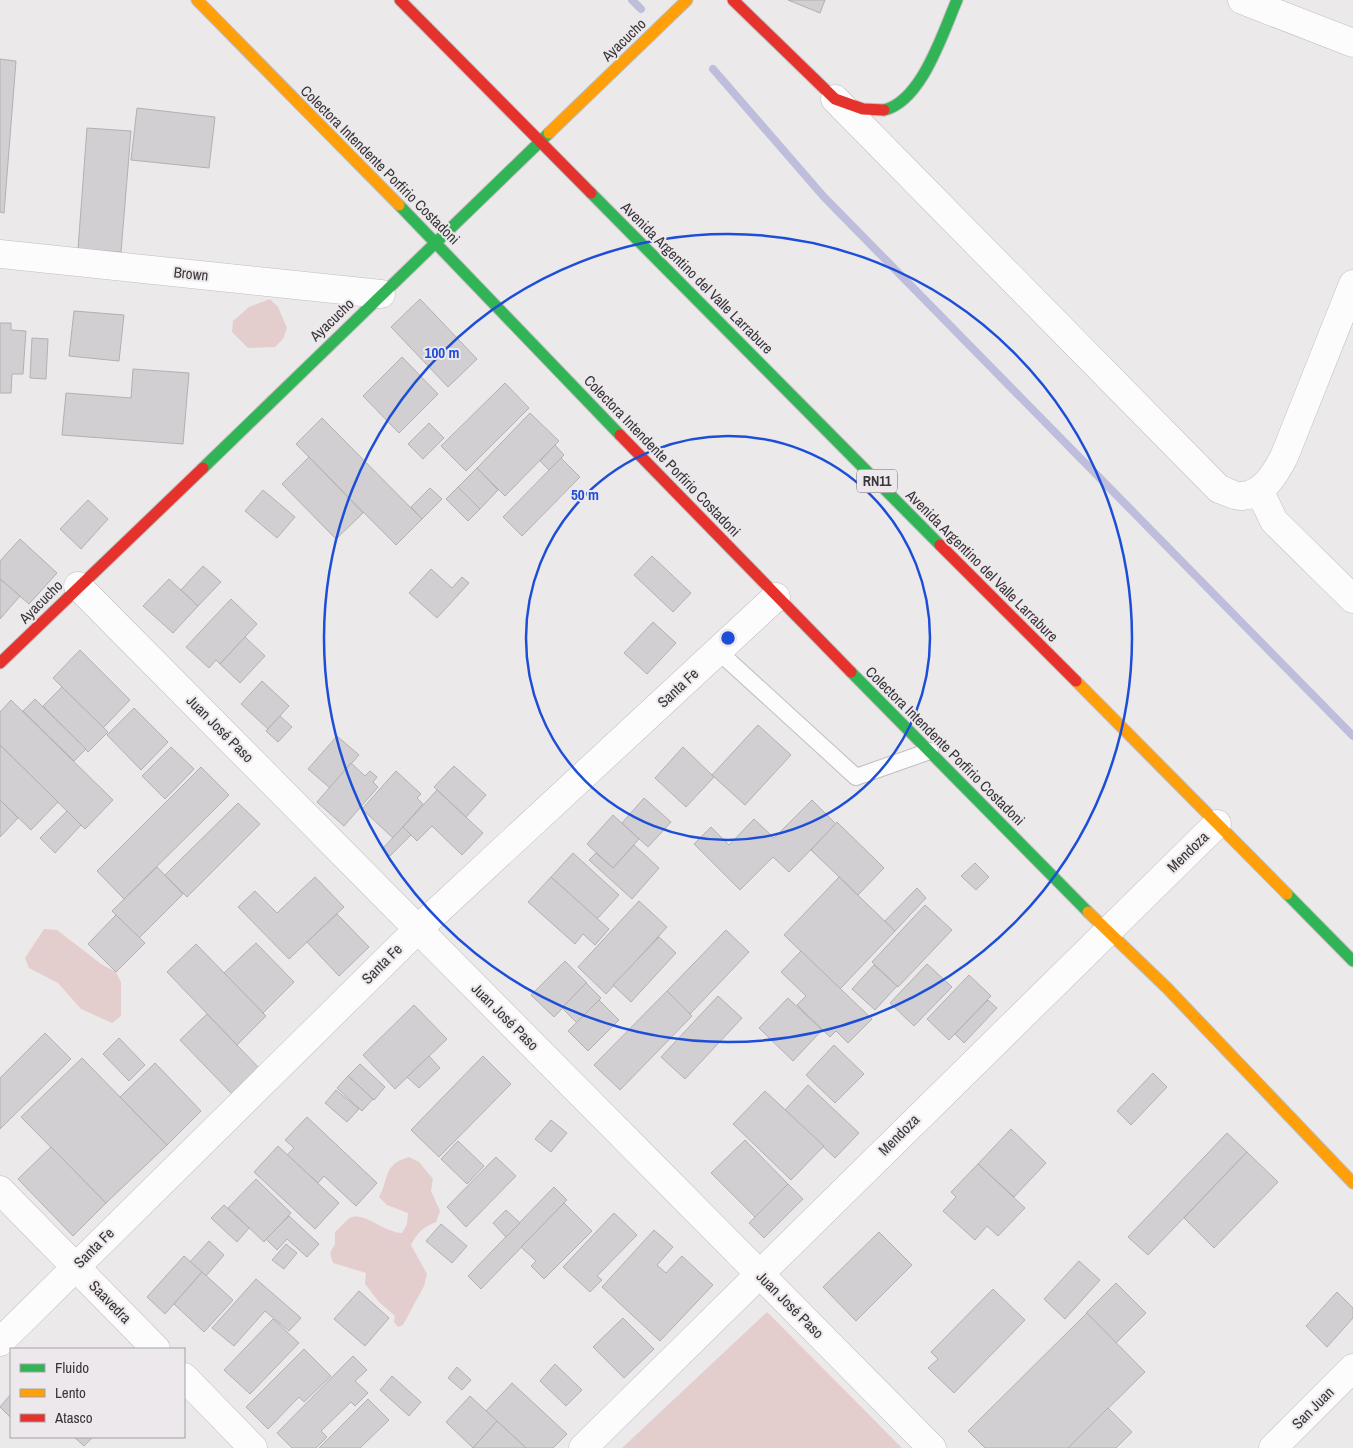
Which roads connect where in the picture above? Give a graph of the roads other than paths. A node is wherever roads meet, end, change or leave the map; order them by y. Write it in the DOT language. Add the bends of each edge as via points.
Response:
graph roads {
  1 [pos="197,0"];
  2 [pos="400,0"];
  3 [pos="687,0"];
  4 [pos="733,0"];
  5 [pos="957,0"];
  6 [pos="1242,0"];
  7 [pos="1353,43"];
  8 [pos="835,100"];
  9 [pos="541,142"];
  10 [pos="436,242"];
  11 [pos="0,254"];
  12 [pos="1353,284"];
  13 [pos="381,294"];
  14 [pos="1259,490"];
  15 [pos="78,586"];
  16 [pos="776,597"];
  17 [pos="1353,599"];
  18 [pos="718,651"];
  19 [pos="0,663"];
  20 [pos="930,751"];
  21 [pos="1216,824"];
  22 [pos="418,929"];
  23 [pos="1107,931"];
  24 [pos="1353,961"];
  25 [pos="1353,1183"];
  26 [pos="0,1190"];
  27 [pos="75,1266"];
  28 [pos="759,1273"];
  29 [pos="0,1342"];
  30 [pos="155,1348"];
  31 [pos="1353,1368"];
  32 [pos="185,1378"];
  33 [pos="253,1448"];
  34 [pos="583,1448"];
  35 [pos="932,1448"];
  36 [pos="1274,1448"];
  1 -- 10 [label="main road, Colectora Intendente Porfirio Costadoni"];
  2 -- 9 [label="main road, Avenida Argentino del Valle Larrabure / RN11"];
  3 -- 9 [label="main road, Ayacucho"];
  4 -- 8 [label="main road"];
  5 -- 8 [label="main road" via="922,78 908,95 886,110 862,109"];
  6 -- 7 [label="street"];
  8 -- 14 [label="street" via="1206,478 1219,489 1241,496"];
  9 -- 10 [label="main road, Ayacucho"];
  9 -- 21 [label="main road, Avenida Argentino del Valle Larrabure / RN11"];
  10 -- 13 [label="main road, Ayacucho"];
  10 -- 16 [label="main road, Colectora Intendente Porfirio Costadoni"];
  11 -- 13 [label="street, Brown"];
  12 -- 14 [label="street" via="1284,458 1274,476"];
  13 -- 15 [label="main road, Ayacucho"];
  14 -- 17 [label="street" via="1274,521"];
  15 -- 19 [label="main road, Ayacucho"];
  15 -- 22 [label="street, Juan José Paso"];
  16 -- 18 [label="street, Santa Fe"];
  16 -- 20 [label="main road, Colectora Intendente Porfirio Costadoni"];
  18 -- 20 [label="lane" via="856,777"];
  18 -- 22 [label="street, Santa Fe"];
  20 -- 23 [label="main road, Colectora Intendente Porfirio Costadoni"];
  21 -- 23 [label="street, Mendoza"];
  21 -- 24 [label="main road, Avenida Argentino del Valle Larrabure / RN11"];
  22 -- 27 [label="street, Santa Fe"];
  22 -- 28 [label="street, Juan José Paso"];
  23 -- 25 [label="main road, Colectora Intendente Porfirio Costadoni" via="1167,988"];
  23 -- 28 [label="street, Mendoza"];
  26 -- 27 [label="street, Saavedra"];
  27 -- 29 [label="street, Santa Fe"];
  27 -- 30 [label="street, Saavedra"];
  28 -- 34 [label="street, Mendoza"];
  28 -- 35 [label="street, Juan José Paso"];
  31 -- 36 [label="street, San Juan"];
  32 -- 33 [label="street"];
}
